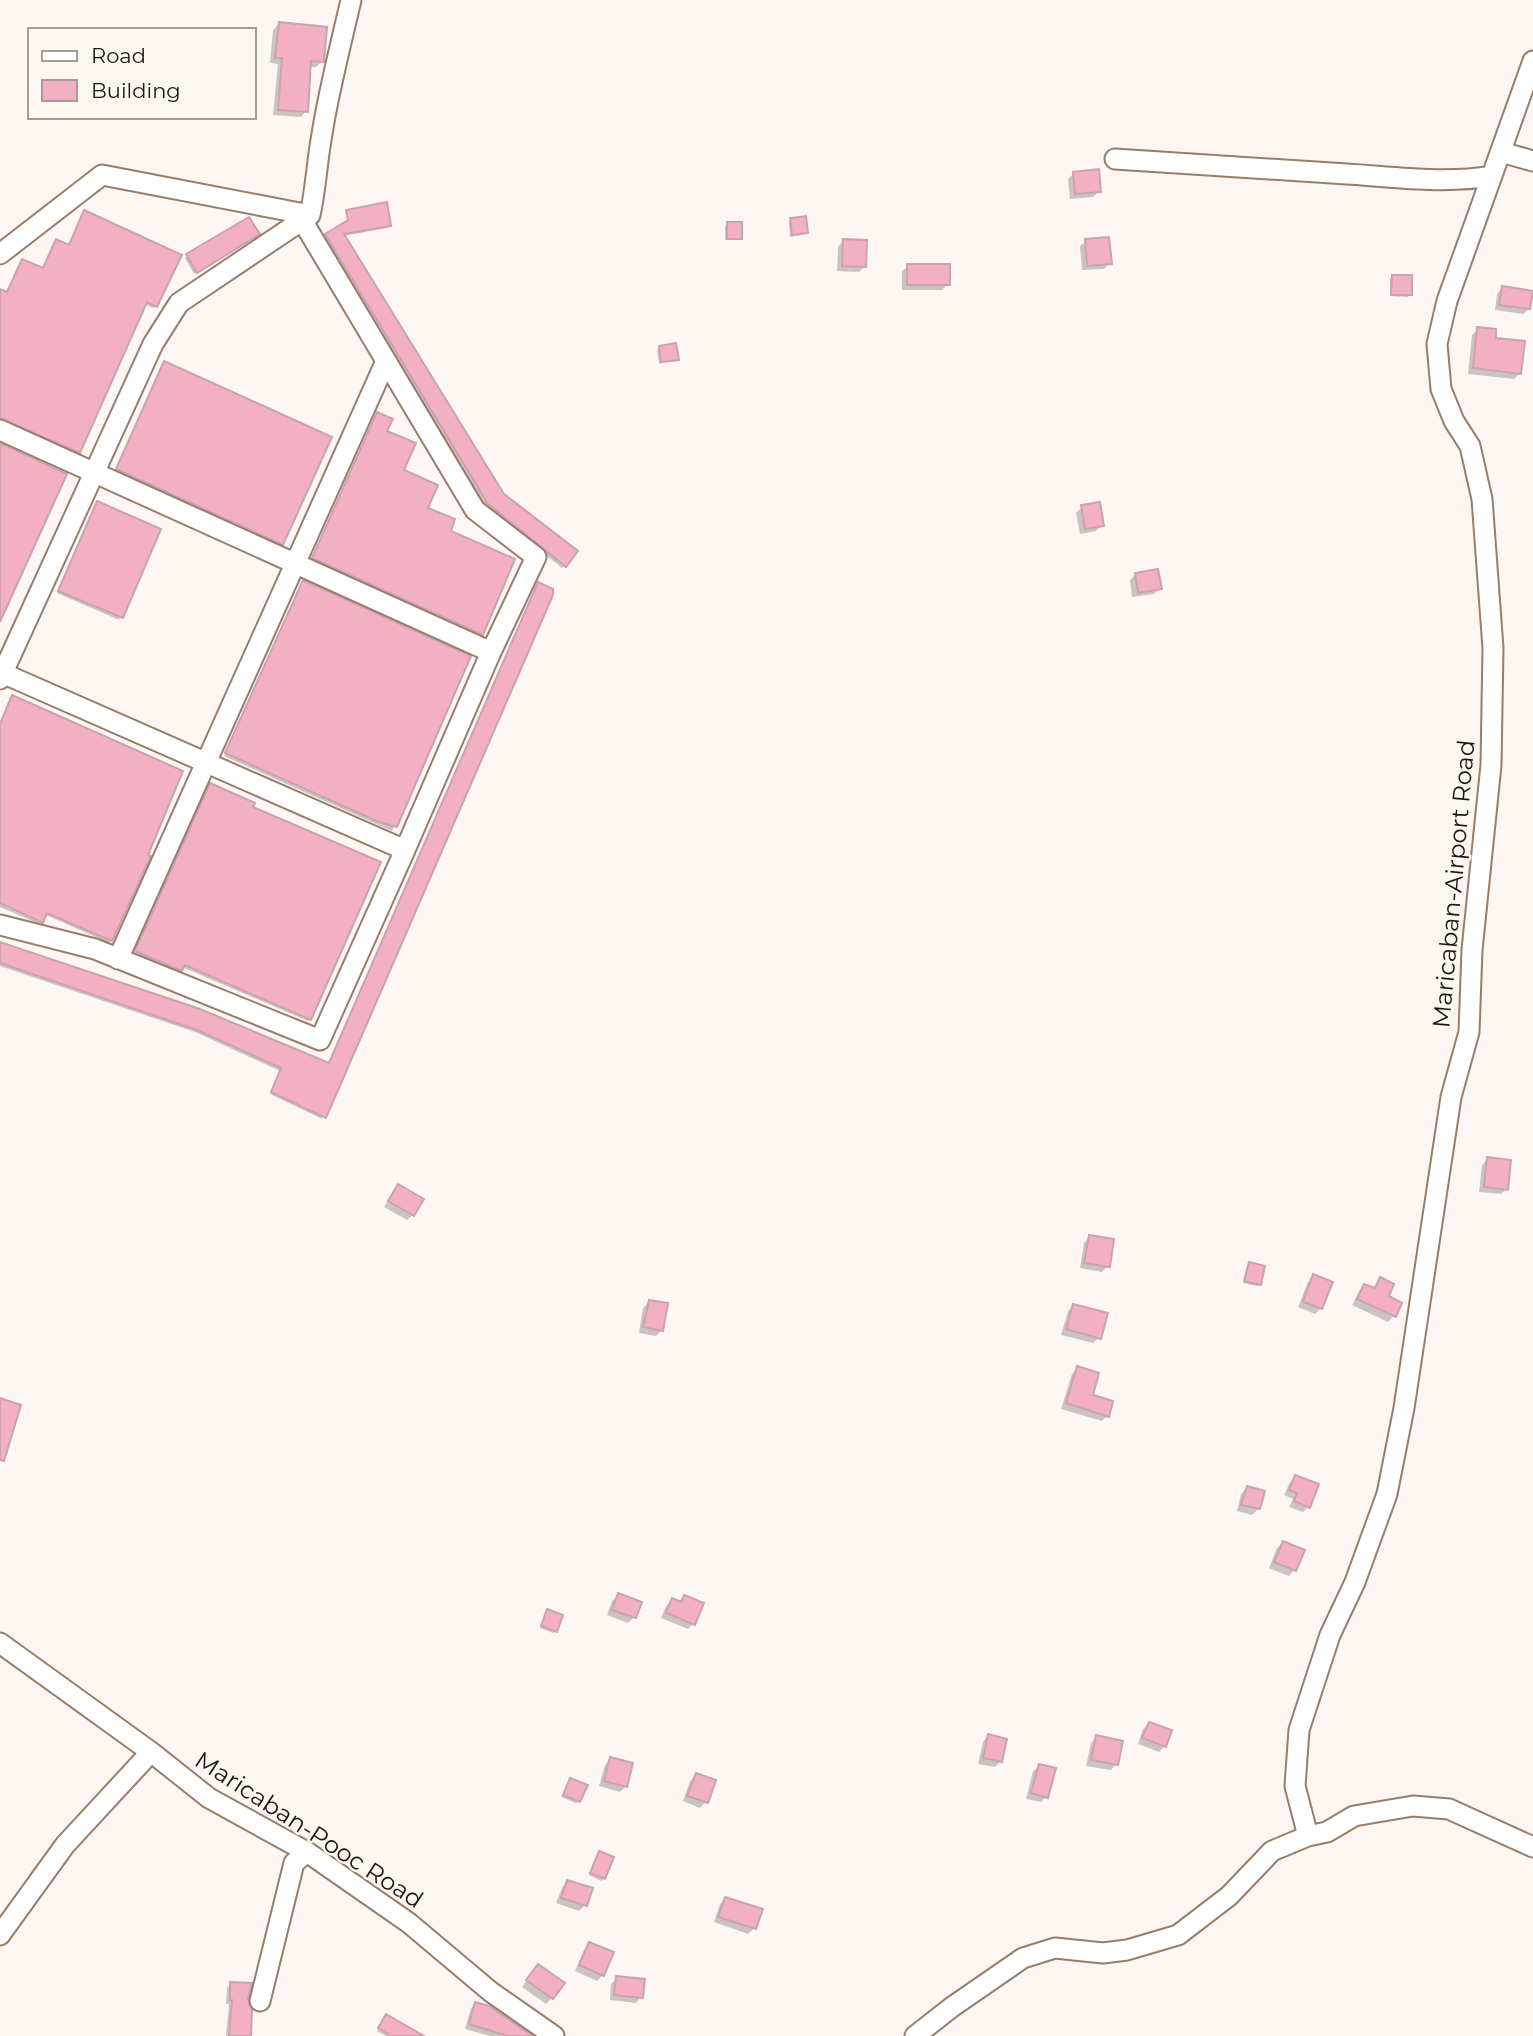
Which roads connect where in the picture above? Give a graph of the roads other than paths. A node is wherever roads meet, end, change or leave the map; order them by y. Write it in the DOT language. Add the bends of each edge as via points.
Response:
graph roads {
  1 [pos="351,0"];
  2 [pos="1533,61"];
  3 [pos="1501,152"];
  4 [pos="1115,159"];
  5 [pos="1533,161"];
  6 [pos="1492,176"];
  7 [pos="306,217"];
  8 [pos="0,254"];
  9 [pos="386,361"];
  10 [pos="0,430"];
  11 [pos="93,473"];
  12 [pos="295,564"];
  13 [pos="491,652"];
  14 [pos="1,675"];
  15 [pos="206,762"];
  16 [pos="405,850"];
  17 [pos="0,925"];
  18 [pos="118,959"];
  19 [pos="0,1643"];
  20 [pos="151,1752"];
  21 [pos="1308,1836"];
  22 [pos="1533,1847"];
  23 [pos="307,1852"];
  24 [pos="0,1935"];
  25 [pos="260,2001"];
  26 [pos="554,2036"];
  27 [pos="915,2036"];
  1 -- 7 [label="street" via="321,136 316,191"];
  2 -- 3 [label="street, Maricaban-Airport Road"];
  3 -- 5 [label="street"];
  3 -- 6 [label="street, Maricaban-Airport Road"];
  4 -- 6 [label="street" via="1400,180"];
  6 -- 21 [label="street, Maricaban-Airport Road" via="1447,301 1437,344 1441,389 1470,446 1482,499 1493,648 1491,765 1472,950 1469,1032 1451,1097 1387,1494 1355,1582 1330,1634 1299,1730 1295,1786"];
  7 -- 8 [label="street" via="102,175"];
  7 -- 9 [label="street"];
  7 -- 11 [label="street" via="179,303 153,345"];
  9 -- 12 [label="street"];
  9 -- 13 [label="street" via="475,510 536,557"];
  10 -- 11 [label="street"];
  11 -- 12 [label="street"];
  11 -- 14 [label="street"];
  12 -- 13 [label="street"];
  12 -- 15 [label="street"];
  13 -- 16 [label="street"];
  14 -- 15 [label="street"];
  15 -- 16 [label="street"];
  15 -- 18 [label="street"];
  16 -- 18 [label="street" via="320,1040"];
  17 -- 18 [label="street"];
  19 -- 20 [label="street, Maricaban-Pooc Road"];
  20 -- 23 [label="street, Maricaban-Pooc Road" via="209,1798"];
  20 -- 24 [label="street" via="65,1845"];
  21 -- 22 [label="street" via="1327,1832 1354,1816 1413,1806 1449,1809"];
  21 -- 27 [label="street" via="1272,1851 1229,1896 1178,1935 1127,1951 1055,1948 1023,1958"];
  23 -- 25 [label="street" via="294,1863"];
  23 -- 26 [label="street, Maricaban-Pooc Road" via="409,1923 491,1992"];
}
